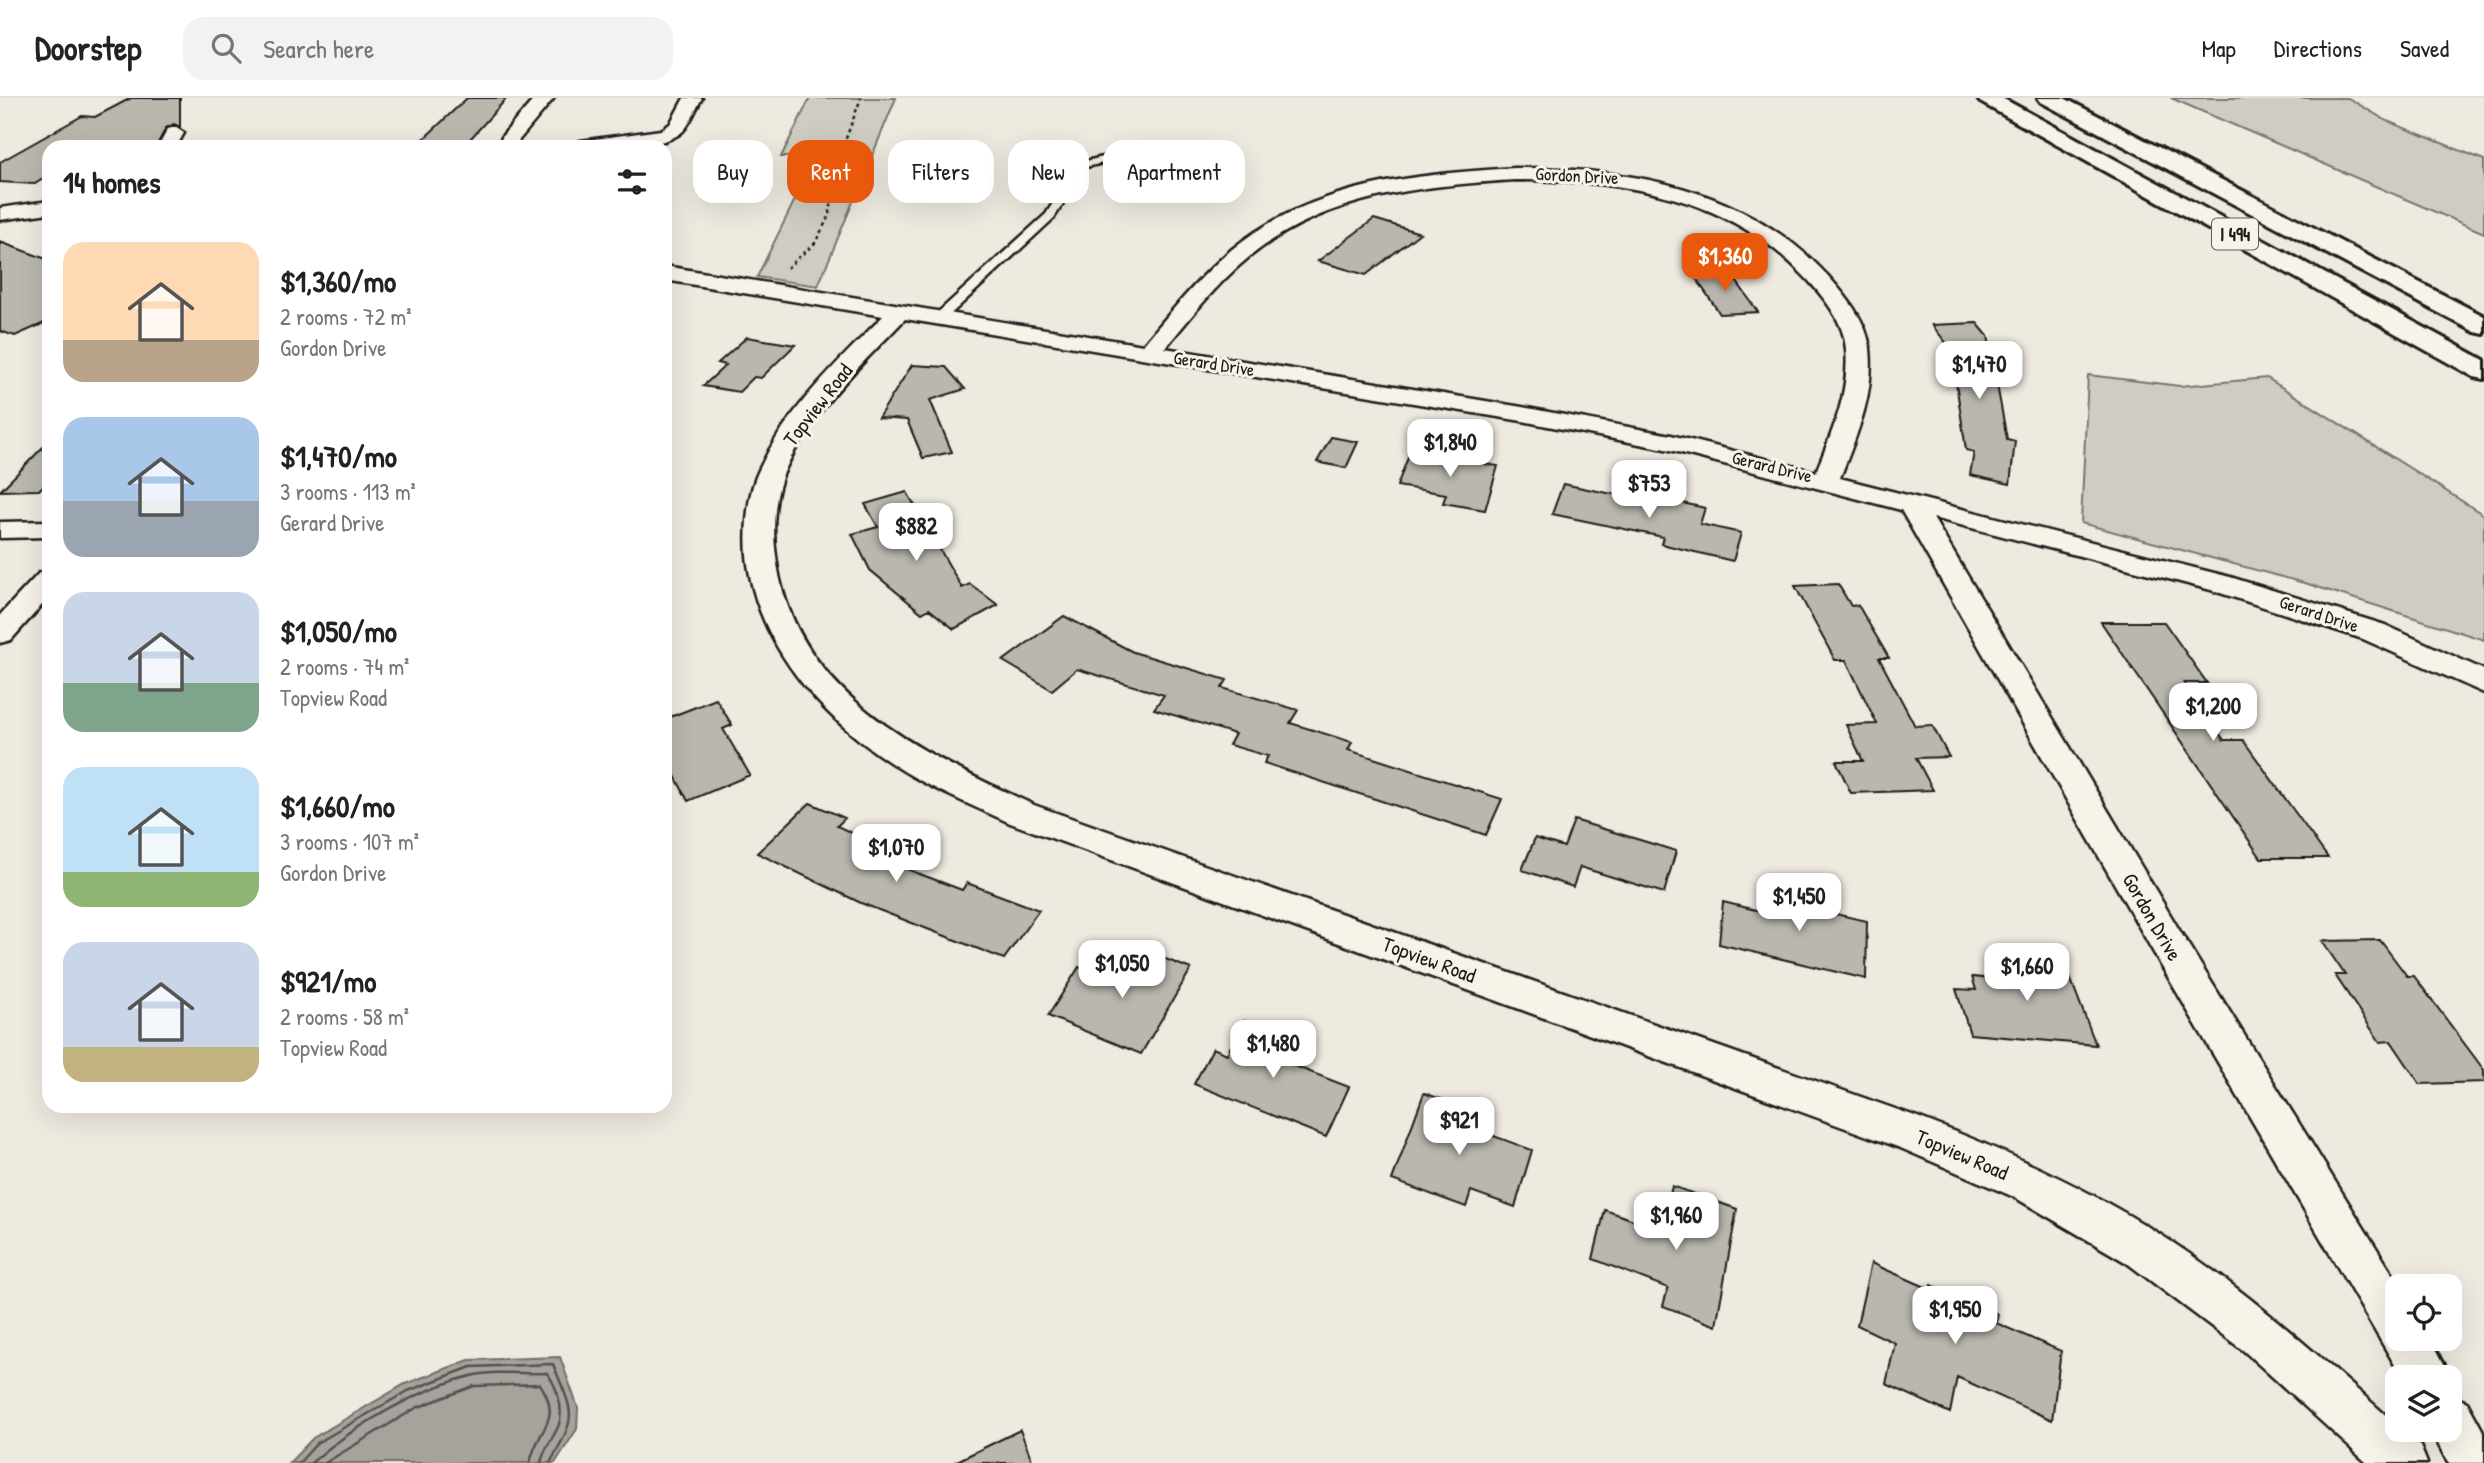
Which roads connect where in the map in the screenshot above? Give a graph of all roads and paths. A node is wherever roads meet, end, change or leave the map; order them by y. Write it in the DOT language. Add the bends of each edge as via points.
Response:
graph roads {
  1 [pos="545,98"];
  2 [pos="692,98"];
  3 [pos="862,98"];
  4 [pos="1987,98"];
  5 [pos="2048,98"];
  6 [pos="510,140"];
  7 [pos="630,140"];
  8 [pos="1103,160"];
  9 [pos="1342,180"];
  10 [pos="1361,193"];
  11 [pos="42,208"];
  12 [pos="0,214"];
  13 [pos="672,274"];
  14 [pos="762,290"];
  15 [pos="898,313"];
  16 [pos="938,319"];
  17 [pos="2484,326"];
  18 [pos="1149,353"];
  19 [pos="2484,371"];
  20 [pos="1826,481"];
  21 [pos="1912,505"];
  22 [pos="42,529"];
  23 [pos="0,530"];
  24 [pos="42,587"];
  25 [pos="0,633"];
  26 [pos="2484,682"];
  27 [pos="2385,1304"];
  28 [pos="2462,1442"];
  29 [pos="2403,1463"];
  30 [pos="2473,1463"];
  1 -- 6 [label="street"];
  2 -- 7 [label="street" via="677,127 666,135"];
  3 -- 14 [label="path" via="845,141 828,216 815,243"];
  4 -- 19 [label="highway, I 494"];
  5 -- 17 [label="highway, I 494"];
  8 -- 16 [label="lane" via="1082,165 1050,216"];
  9 -- 10 [label="street"];
  10 -- 18 [label="street, Gordon Drive" via="1309,211 1252,242 1212,278"];
  10 -- 20 [label="street, Gordon Drive" via="1482,176 1589,175 1670,188 1740,216 1795,254 1823,283 1846,313 1858,345 1859,379 1852,412"];
  11 -- 12 [label="street"];
  13 -- 14 [label="street, Gerard Drive"];
  14 -- 15 [label="street, Gerard Drive"];
  15 -- 16 [label="street, Gerard Drive"];
  15 -- 29 [label="street, Topview Road" via="797,425 773,467 762,513 759,561 774,611 801,662 844,710 902,755 1022,814 1902,1130 2029,1183 2143,1248 2212,1298"];
  16 -- 18 [label="street, Gerard Drive"];
  18 -- 20 [label="street, Gerard Drive" via="1533,416 1671,443"];
  20 -- 21 [label="street, Gerard Drive"];
  21 -- 26 [label="street, Gerard Drive" via="2306,608 2374,632"];
  21 -- 27 [label="street, Gordon Drive"];
  22 -- 23 [label="street"];
  24 -- 25 [label="street"];
  28 -- 30 [label="street"];
}
